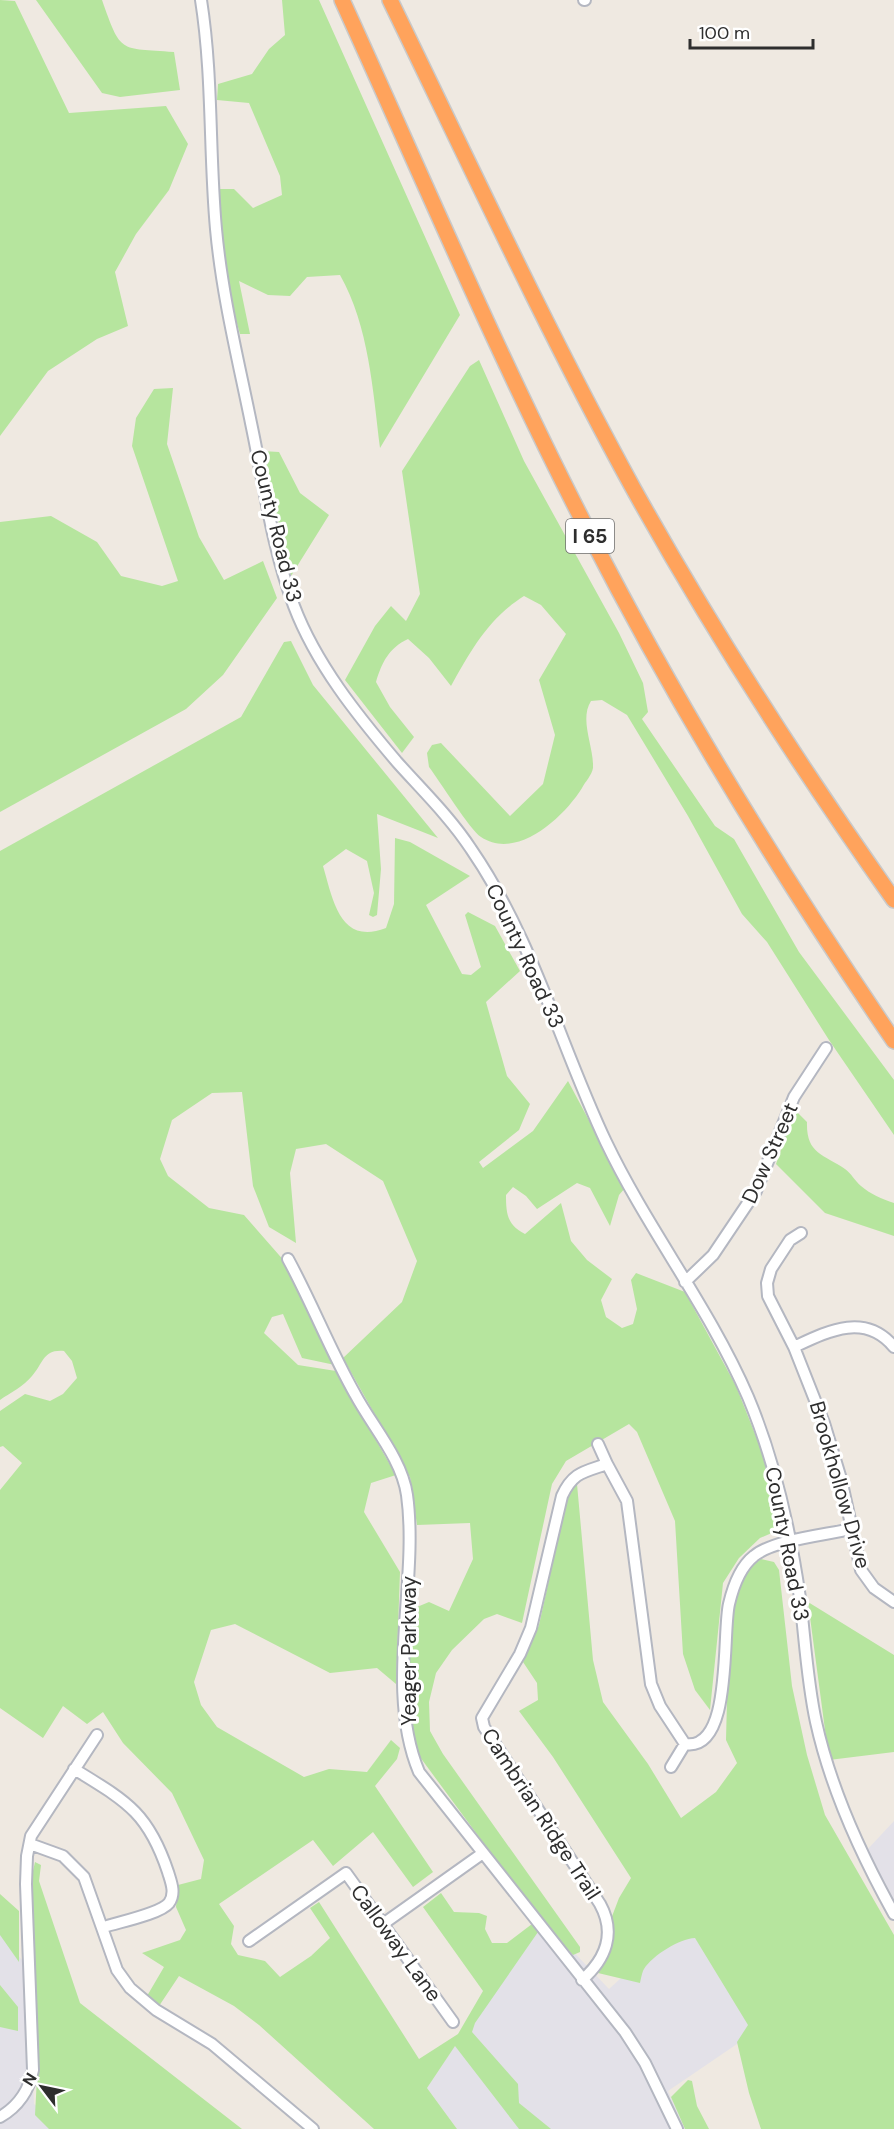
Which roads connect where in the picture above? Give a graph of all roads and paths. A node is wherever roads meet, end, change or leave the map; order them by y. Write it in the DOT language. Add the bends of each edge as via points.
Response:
graph roads {
  1 [pos="201,0"];
  2 [pos="342,0"];
  3 [pos="390,0"];
  4 [pos="894,900"];
  5 [pos="894,1041"];
  6 [pos="826,1047"];
  7 [pos="801,1233"];
  8 [pos="288,1259"];
  9 [pos="685,1282"];
  10 [pos="794,1347"];
  11 [pos="894,1347"];
  12 [pos="598,1444"];
  13 [pos="608,1464"];
  14 [pos="851,1529"];
  15 [pos="790,1543"];
  16 [pos="894,1602"];
  17 [pos="97,1735"];
  18 [pos="685,1744"];
  19 [pos="671,1767"];
  20 [pos="74,1768"];
  21 [pos="30,1844"];
  22 [pos="483,1853"];
  23 [pos="894,1914"];
  24 [pos="383,1924"];
  25 [pos="104,1927"];
  26 [pos="249,1941"];
  27 [pos="582,1980"];
  28 [pos="453,2022"];
  29 [pos="0,2117"];
  30 [pos="313,2129"];
  31 [pos="677,2129"];
  1 -- 9 [label="street, County Road 33" via="221,274 271,521 292,602 311,644 348,699 460,833 481,864 536,969 610,1149"];
  2 -- 5 [label="highway, I 65" via="540,435 615,585 760,837"];
  3 -- 4 [label="highway" via="545,320 633,488 760,700"];
  6 -- 9 [label="street, Dow Street" via="794,1097 756,1191 719,1248"];
  7 -- 10 [label="street, Brookhollow Drive" via="781,1253 767,1283 771,1304"];
  8 -- 22 [label="street, Yeager Parkway" via="354,1394 403,1479 409,1517 404,1664 411,1748 419,1772"];
  9 -- 15 [label="street, County Road 33" via="723,1344 754,1412 778,1483"];
  10 -- 11 [label="street" via="848,1326 872,1330"];
  10 -- 14 [label="street, Brookhollow Drive" via="833,1449"];
  12 -- 13 [label="street"];
  13 -- 18 [label="street" via="627,1501 651,1684 660,1706"];
  13 -- 27 [label="street, Cambrian Ridge Trail" via="579,1474 568,1483 531,1628 520,1654 476,1718 607,1919 604,1953"];
  14 -- 15 [label="street"];
  14 -- 16 [label="street, Brookhollow Drive" via="861,1570 874,1588"];
  15 -- 18 [label="street" via="757,1553 739,1576 729,1605 718,1717 703,1741"];
  15 -- 23 [label="street, County Road 33" via="822,1746 848,1824"];
  17 -- 20 [label="street"];
  18 -- 19 [label="street"];
  20 -- 21 [label="street" via="40,1819"];
  20 -- 25 [label="street" via="120,1797 141,1816 159,1845 172,1887 172,1897 161,1909"];
  21 -- 25 [label="street" via="63,1856 78,1869 89,1886"];
  21 -- 29 [label="street" via="26,1884 33,2070 26,2093"];
  22 -- 24 [label="street"];
  22 -- 27 [label="street, Yeager Parkway"];
  24 -- 26 [label="street, Calloway Lane" via="346,1873"];
  24 -- 28 [label="street, Calloway Lane"];
  25 -- 30 [label="street" via="117,1970 130,1988 156,2010 221,2050"];
  27 -- 31 [label="street, Yeager Parkway" via="634,2045"];
}
